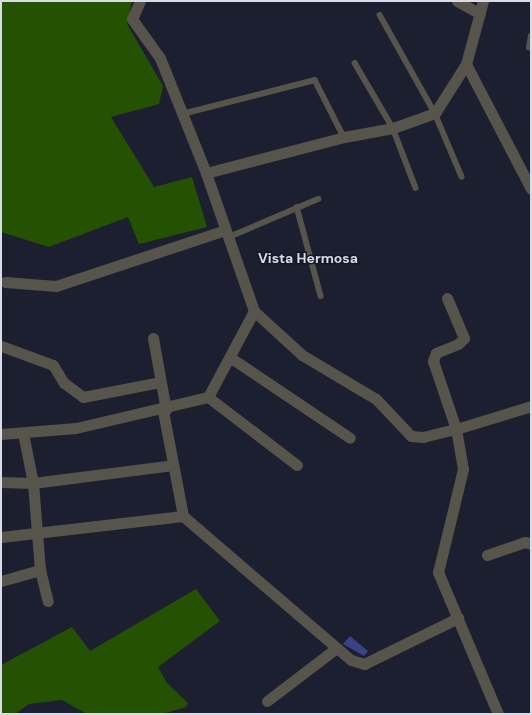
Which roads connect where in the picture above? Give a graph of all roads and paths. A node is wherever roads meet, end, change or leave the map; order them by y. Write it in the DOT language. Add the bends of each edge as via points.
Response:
graph roads {
  1 [pos="140,1"];
  2 [pos="457,1"];
  3 [pos="483,1"];
  4 [pos="480,14"];
  5 [pos="380,15"];
  6 [pos="531,36"];
  7 [pos="529,48"];
  8 [pos="355,63"];
  9 [pos="466,64"];
  10 [pos="435,113"];
  11 [pos="182,114"];
  12 [pos="393,128"];
  13 [pos="344,137"];
  14 [pos="206,172"];
  15 [pos="462,177"];
  16 [pos="416,188"];
  17 [pos="531,189"];
  18 [pos="318,199"];
  19 [pos="297,207"];
  20 [pos="227,234"];
  21 [pos="5,282"];
  22 [pos="321,296"];
  23 [pos="447,298"];
  24 [pos="254,311"];
  25 [pos="153,338"];
  26 [pos="1,346"];
  27 [pos="231,358"];
  28 [pos="160,382"];
  29 [pos="208,397"];
  30 [pos="531,406"];
  31 [pos="165,410"];
  32 [pos="456,429"];
  33 [pos="23,433"];
  34 [pos="1,434"];
  35 [pos="350,438"];
  36 [pos="173,465"];
  37 [pos="297,465"];
  38 [pos="1,482"];
  39 [pos="33,483"];
  40 [pos="183,516"];
  41 [pos="36,533"];
  42 [pos="1,537"];
  43 [pos="531,544"];
  44 [pos="487,555"];
  45 [pos="40,570"];
  46 [pos="1,581"];
  47 [pos="48,601"];
  48 [pos="458,618"];
  49 [pos="335,649"];
  50 [pos="267,702"];
  51 [pos="498,714"];
  1 -- 11 [label="street" via="132,19 160,58"];
  2 -- 4 [label="street"];
  3 -- 4 [label="street"];
  4 -- 9 [label="street"];
  5 -- 10 [label="lane"];
  6 -- 7 [label="lane"];
  8 -- 12 [label="lane"];
  9 -- 10 [label="street"];
  9 -- 17 [label="street"];
  10 -- 12 [label="street"];
  10 -- 15 [label="lane"];
  11 -- 13 [label="lane" via="315,80"];
  11 -- 14 [label="street"];
  12 -- 13 [label="street"];
  12 -- 16 [label="lane"];
  13 -- 14 [label="street"];
  14 -- 20 [label="street"];
  18 -- 19 [label="lane"];
  19 -- 20 [label="lane"];
  19 -- 22 [label="lane"];
  20 -- 21 [label="street" via="56,286"];
  20 -- 24 [label="street"];
  23 -- 32 [label="street" via="464,338 458,344 436,353 433,361"];
  24 -- 27 [label="street"];
  24 -- 32 [label="street" via="302,355 376,399 404,432 423,437"];
  25 -- 28 [label="street"];
  26 -- 28 [label="street" via="53,365 64,383 83,397"];
  27 -- 29 [label="street"];
  27 -- 35 [label="street"];
  28 -- 31 [label="street"];
  29 -- 31 [label="street"];
  29 -- 37 [label="street"];
  30 -- 32 [label="street"];
  31 -- 33 [label="street" via="76,428"];
  31 -- 36 [label="street"];
  32 -- 48 [label="street" via="463,469 438,565"];
  33 -- 34 [label="street"];
  33 -- 39 [label="street"];
  36 -- 39 [label="street"];
  36 -- 40 [label="street"];
  38 -- 39 [label="street"];
  39 -- 41 [label="street"];
  40 -- 41 [label="street"];
  40 -- 49 [label="street"];
  41 -- 42 [label="street"];
  41 -- 45 [label="street"];
  43 -- 44 [label="street" via="525,542"];
  45 -- 46 [label="street"];
  45 -- 47 [label="street"];
  48 -- 49 [label="street" via="364,664 357,664"];
  48 -- 51 [label="street"];
  49 -- 50 [label="street"];
}
